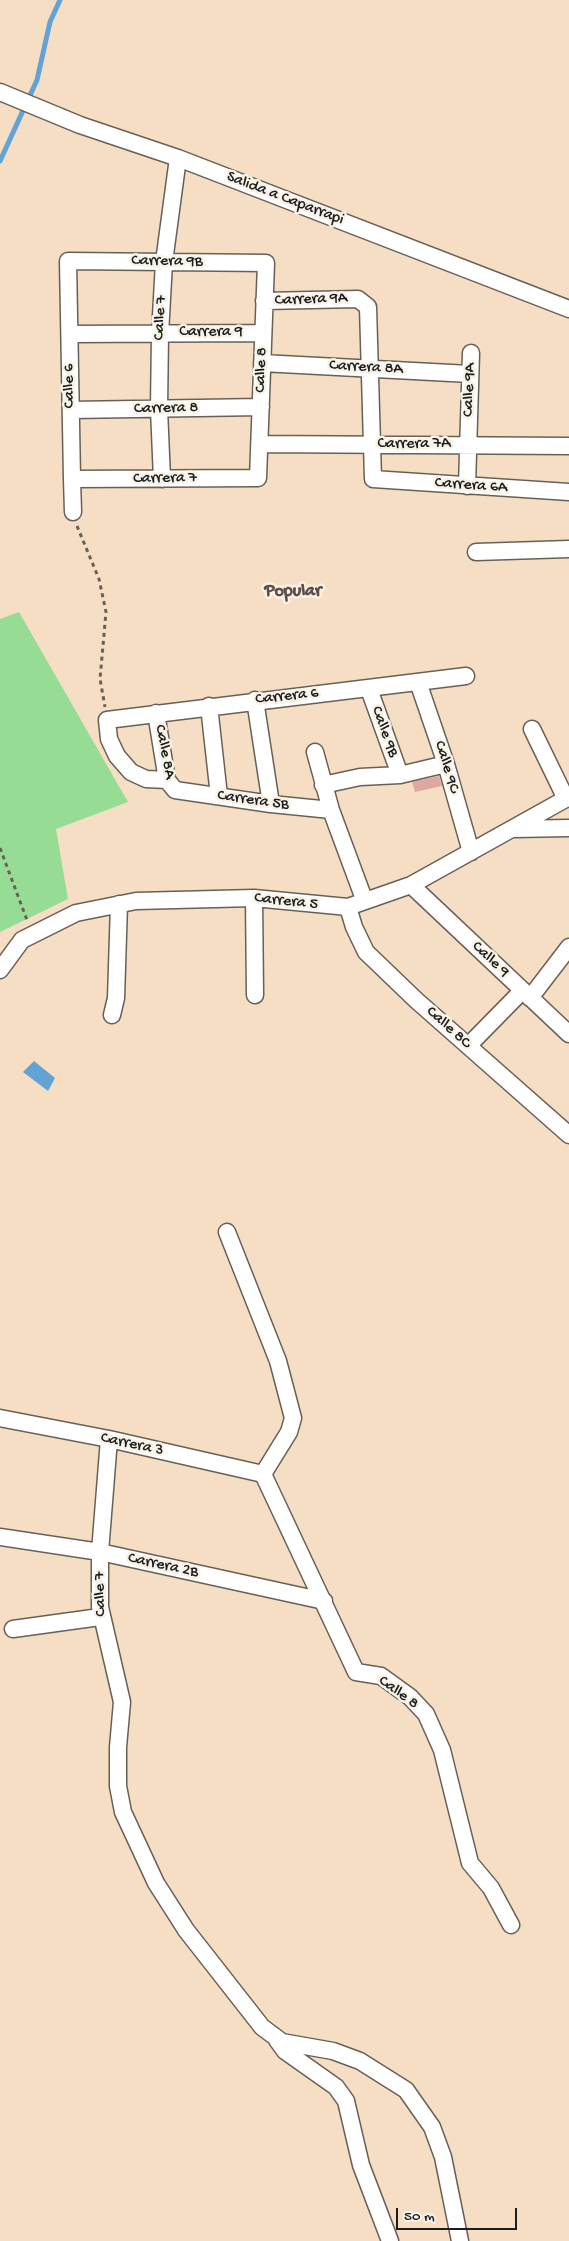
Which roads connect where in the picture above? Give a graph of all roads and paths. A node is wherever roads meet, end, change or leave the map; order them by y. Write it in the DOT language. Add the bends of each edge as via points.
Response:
graph roads {
  1 [pos="3,93"];
  2 [pos="178,158"];
  3 [pos="68,260"];
  4 [pos="164,262"];
  5 [pos="266,263"];
  6 [pos="264,301"];
  7 [pos="569,309"];
  8 [pos="263,333"];
  9 [pos="70,334"];
  10 [pos="160,334"];
  11 [pos="471,353"];
  12 [pos="262,363"];
  13 [pos="369,369"];
  14 [pos="470,374"];
  15 [pos="261,407"];
  16 [pos="159,409"];
  17 [pos="71,410"];
  18 [pos="260,444"];
  19 [pos="372,445"];
  20 [pos="468,445"];
  21 [pos="569,446"];
  22 [pos="258,478"];
  23 [pos="162,479"];
  24 [pos="72,480"];
  25 [pos="467,486"];
  26 [pos="569,492"];
  27 [pos="73,512"];
  28 [pos="569,549"];
  29 [pos="476,552"];
  30 [pos="466,676"];
  31 [pos="418,682"];
  32 [pos="369,689"];
  33 [pos="255,700"];
  34 [pos="209,706"];
  35 [pos="156,713"];
  36 [pos="107,720"];
  37 [pos="532,729"];
  38 [pos="315,752"];
  39 [pos="446,764"];
  40 [pos="400,775"];
  41 [pos="323,784"];
  42 [pos="171,785"];
  43 [pos="219,796"];
  44 [pos="568,798"];
  45 [pos="271,804"];
  46 [pos="331,810"];
  47 [pos="569,828"];
  48 [pos="512,829"];
  49 [pos="0,848"];
  50 [pos="471,852"];
  51 [pos="410,886"];
  52 [pos="254,898"];
  53 [pos="364,899"];
  54 [pos="119,904"];
  55 [pos="348,906"];
  56 [pos="33,935"];
  57 [pos="568,948"];
  58 [pos="0,970"];
  59 [pos="255,994"];
  60 [pos="526,994"];
  61 [pos="112,1016"];
  62 [pos="569,1034"];
  63 [pos="468,1046"];
  64 [pos="569,1135"];
  65 [pos="227,1232"];
  66 [pos="0,1418"];
  67 [pos="109,1439"];
  68 [pos="263,1474"];
  69 [pos="0,1537"];
  70 [pos="100,1552"];
  71 [pos="324,1601"];
  72 [pos="100,1617"];
  73 [pos="14,1629"];
  74 [pos="512,1926"];
  75 [pos="272,2034"];
  76 [pos="390,2241"];
  77 [pos="460,2241"];
  1 -- 2 [label="street, Salida a Caparrapi" via="80,125"];
  2 -- 4 [label="street, Calle 7"];
  2 -- 7 [label="street, Salida a Caparrapi"];
  3 -- 4 [label="street, Carrera 9B"];
  3 -- 9 [label="street, Calle 6"];
  4 -- 5 [label="street, Carrera 9B"];
  4 -- 10 [label="street, Calle 7"];
  5 -- 6 [label="street, Calle 8"];
  6 -- 8 [label="street, Calle 8"];
  6 -- 13 [label="street, Carrera 9A" via="358,299 370,312"];
  8 -- 10 [label="street, Carrera 9"];
  8 -- 12 [label="street, Calle 8"];
  9 -- 10 [label="street, Carrera 9"];
  9 -- 17 [label="street, Calle 6"];
  10 -- 16 [label="street, Calle 7"];
  11 -- 14 [label="street, Calle 9A"];
  12 -- 13 [label="street, Carrera 8A"];
  12 -- 15 [label="street, Calle 8"];
  13 -- 14 [label="street, Carrera 8A"];
  13 -- 19 [label="street"];
  14 -- 20 [label="street, Calle 9A"];
  15 -- 16 [label="street, Carrera 8"];
  15 -- 18 [label="street, Calle 8"];
  16 -- 17 [label="street, Carrera 8"];
  16 -- 23 [label="street, Calle 7"];
  17 -- 24 [label="street, Calle 6"];
  18 -- 19 [label="street, Carrera 7A"];
  18 -- 22 [label="street, Calle 8"];
  19 -- 20 [label="street, Carrera 7A"];
  19 -- 25 [label="street, Carrera 6A" via="373,479"];
  20 -- 21 [label="street, Carrera 7A"];
  20 -- 25 [label="street, Calle 9A"];
  22 -- 23 [label="street, Carrera 7"];
  23 -- 24 [label="street, Carrera 7"];
  24 -- 27 [label="street, Calle 6"];
  25 -- 26 [label="street, Carrera 6A"];
  27 -- 36 [label="path" via="99,579 106,612 100,680"];
  28 -- 29 [label="street"];
  30 -- 31 [label="street, Carrera 6"];
  31 -- 32 [label="street, Carrera 6"];
  31 -- 39 [label="street, Calle 9C"];
  32 -- 33 [label="street, Carrera 6"];
  32 -- 40 [label="street, Calle 9B"];
  33 -- 34 [label="street, Carrera 6"];
  33 -- 45 [label="street"];
  34 -- 35 [label="street, Carrera 6"];
  34 -- 43 [label="street"];
  35 -- 36 [label="street, Carrera 6"];
  35 -- 42 [label="street, Calle 8A"];
  36 -- 42 [label="street" via="109,739 130,772"];
  37 -- 44 [label="street"];
  38 -- 41 [label="street"];
  39 -- 40 [label="street"];
  39 -- 50 [label="street, Calle 9C"];
  40 -- 41 [label="street" via="360,777"];
  41 -- 46 [label="street"];
  42 -- 43 [label="street, Carrera 5B"];
  43 -- 45 [label="street, Carrera 5B"];
  44 -- 48 [label="street, Carrera 5"];
  45 -- 46 [label="street, Carrera 5B"];
  46 -- 53 [label="street"];
  47 -- 48 [label="street"];
  48 -- 50 [label="street, Carrera 5"];
  49 -- 56 [label="path"];
  50 -- 51 [label="street, Carrera 5"];
  51 -- 53 [label="street, Carrera 5"];
  51 -- 60 [label="street, Calle 9"];
  52 -- 54 [label="street, Carrera 5" via="136,900"];
  52 -- 55 [label="street, Carrera 5"];
  52 -- 59 [label="street"];
  53 -- 55 [label="street, Carrera 5"];
  54 -- 56 [label="street, Carrera 5" via="76,913"];
  54 -- 61 [label="street" via="116,998"];
  55 -- 63 [label="street, Calle 8C" via="366,952"];
  56 -- 58 [label="street, Carrera 5" via="22,940"];
  57 -- 60 [label="street"];
  60 -- 62 [label="street, Calle 9"];
  60 -- 63 [label="street"];
  63 -- 64 [label="street, Calle 8C"];
  65 -- 68 [label="street" via="278,1361 293,1418 289,1432"];
  66 -- 67 [label="street, Carrera 3"];
  67 -- 68 [label="street, Carrera 3"];
  67 -- 70 [label="street, Calle 7"];
  68 -- 71 [label="street, Calle 8"];
  69 -- 70 [label="street, Carrera 2B"];
  70 -- 71 [label="street, Carrera 2B"];
  70 -- 72 [label="street, Calle 7"];
  71 -- 74 [label="street, Calle 8" via="356,1672 381,1676 410,1697 426,1714 442,1750 470,1863 491,1888"];
  72 -- 73 [label="street"];
  72 -- 75 [label="street, Calle 7" via="122,1702 118,1786 123,1812 156,1883 186,1930 262,2027"];
  75 -- 76 [label="street" via="285,2051 336,2087 346,2101 361,2165"];
  75 -- 77 [label="street" via="282,2042 334,2051 360,2061 406,2090 432,2127 443,2157"];
}
